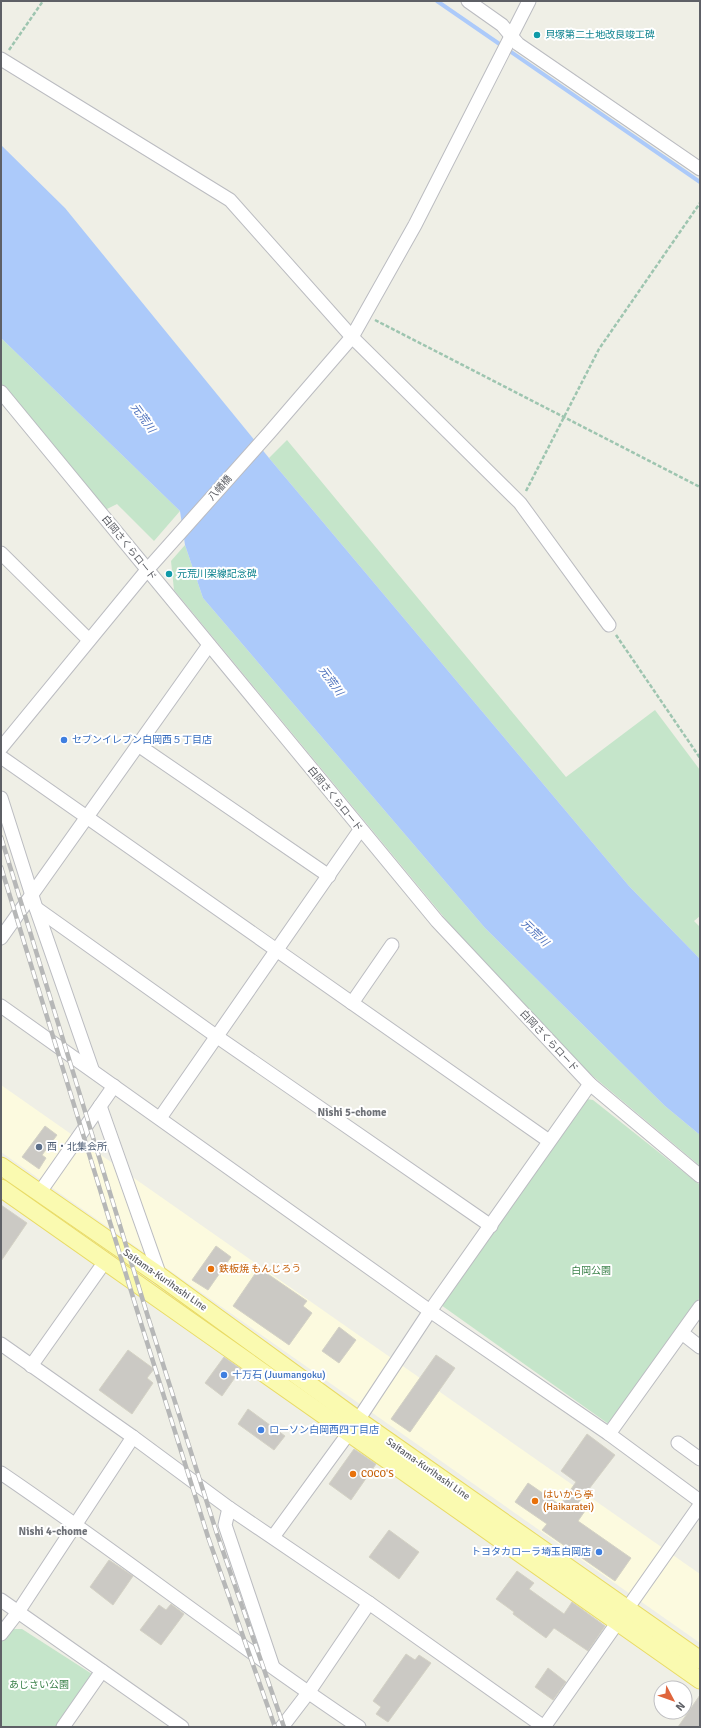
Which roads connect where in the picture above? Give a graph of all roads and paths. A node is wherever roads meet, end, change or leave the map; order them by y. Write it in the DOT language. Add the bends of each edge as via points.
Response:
graph roads {
  1 [pos="43,1"];
  2 [pos="468,1"];
  3 [pos="529,1"];
  4 [pos="511,35"];
  5 [pos="2,60"];
  6 [pos="700,170"];
  7 [pos="700,203"];
  8 [pos="364,314"];
  9 [pos="352,337"];
  10 [pos="1,392"];
  11 [pos="565,417"];
  12 [pos="700,487"];
  13 [pos="520,503"];
  14 [pos="3,558"];
  15 [pos="147,570"];
  16 [pos="609,625"];
  17 [pos="89,640"];
  18 [pos="208,645"];
  19 [pos="138,745"];
  20 [pos="1,748"];
  21 [pos="1,757"];
  22 [pos="700,758"];
  23 [pos="1,798"];
  24 [pos="86,817"];
  25 [pos="360,830"];
  26 [pos="329,876"];
  27 [pos="32,894"];
  28 [pos="36,908"];
  29 [pos="1,938"];
  30 [pos="392,945"];
  31 [pos="277,951"];
  32 [pos="352,1003"];
  33 [pos="1,1006"];
  34 [pos="216,1036"];
  35 [pos="92,1069"];
  36 [pos="590,1084"];
  37 [pos="114,1086"];
  38 [pos="100,1106"];
  39 [pos="160,1118"];
  40 [pos="549,1141"];
  41 [pos="1,1166"];
  42 [pos="700,1176"];
  43 [pos="1,1188"];
  44 [pos="40,1192"];
  45 [pos="491,1226"];
  46 [pos="106,1260"];
  47 [pos="160,1276"];
  48 [pos="700,1307"];
  49 [pos="430,1311"];
  50 [pos="682,1334"];
  51 [pos="1,1344"];
  52 [pos="700,1346"];
  53 [pos="31,1366"];
  54 [pos="353,1426"];
  55 [pos="609,1434"];
  56 [pos="133,1437"];
  57 [pos="678,1444"];
  58 [pos="700,1459"];
  59 [pos="1,1473"];
  60 [pos="700,1501"];
  61 [pos="700,1505"];
  62 [pos="229,1508"];
  63 [pos="76,1524"];
  64 [pos="273,1537"];
  65 [pos="1,1600"];
  66 [pos="369,1603"];
  67 [pos="18,1612"];
  68 [pos="624,1616"];
  69 [pos="1,1634"];
  70 [pos="700,1660"];
  71 [pos="273,1667"];
  72 [pos="102,1671"];
  73 [pos="700,1680"];
  74 [pos="308,1693"];
  75 [pos="292,1721"];
  76 [pos="63,1727"];
  77 [pos="182,1727"];
  78 [pos="282,1727"];
  79 [pos="359,1727"];
  80 [pos="544,1727"];
  1 -- 5 [label="path"];
  2 -- 4 [label="street" via="502,25"];
  3 -- 4 [label="street, 八幡橋"];
  4 -- 6 [label="street" via="518,44"];
  4 -- 8 [label="street, 八幡橋" via="415,225"];
  5 -- 9 [label="street" via="230,200"];
  7 -- 11 [label="path" via="599,349"];
  8 -- 9 [label="street, 八幡橋"];
  8 -- 11 [label="path"];
  9 -- 13 [label="street"];
  9 -- 15 [label="street, 八幡橋"];
  10 -- 15 [label="street, 白岡さくらロード"];
  11 -- 12 [label="path"];
  11 -- 13 [label="path"];
  13 -- 16 [label="street"];
  14 -- 17 [label="street"];
  15 -- 17 [label="street, 八幡橋"];
  15 -- 18 [label="street, 白岡さくらロード"];
  16 -- 22 [label="path"];
  17 -- 20 [label="street, 八幡橋"];
  18 -- 19 [label="street"];
  18 -- 25 [label="street, 白岡さくらロード"];
  19 -- 24 [label="street"];
  19 -- 26 [label="street"];
  21 -- 24 [label="street"];
  23 -- 27 [label="street"];
  24 -- 27 [label="street"];
  24 -- 31 [label="street"];
  25 -- 26 [label="street"];
  25 -- 36 [label="street, 白岡さくらロード" via="436,922"];
  26 -- 31 [label="street"];
  27 -- 28 [label="street"];
  27 -- 29 [label="street"];
  28 -- 34 [label="street"];
  28 -- 35 [label="street"];
  30 -- 32 [label="street"];
  31 -- 32 [label="street"];
  31 -- 34 [label="street"];
  32 -- 40 [label="street"];
  33 -- 35 [label="street"];
  34 -- 39 [label="street"];
  34 -- 45 [label="street"];
  35 -- 37 [label="street"];
  36 -- 40 [label="street"];
  36 -- 42 [label="street, 白岡さくらロード"];
  37 -- 38 [label="street"];
  37 -- 39 [label="street"];
  38 -- 44 [label="street"];
  38 -- 47 [label="street"];
  39 -- 49 [label="street"];
  40 -- 45 [label="street"];
  41 -- 44 [label="main road, Saitama-Kurihashi Line"];
  43 -- 46 [label="main road, Saitama-Kurihashi Line"];
  44 -- 47 [label="main road, Saitama-Kurihashi Line"];
  45 -- 49 [label="street"];
  46 -- 53 [label="street"];
  46 -- 54 [label="main road, Saitama-Kurihashi Line"];
  47 -- 54 [label="main road, Saitama-Kurihashi Line"];
  48 -- 50 [label="street"];
  49 -- 54 [label="street"];
  49 -- 55 [label="street"];
  50 -- 52 [label="street"];
  50 -- 55 [label="street"];
  51 -- 53 [label="street"];
  53 -- 56 [label="street"];
  54 -- 64 [label="street"];
  54 -- 68 [label="main road, Saitama-Kurihashi Line"];
  55 -- 60 [label="street"];
  56 -- 62 [label="street"];
  56 -- 63 [label="street"];
  57 -- 58 [label="street"];
  59 -- 63 [label="street"];
  61 -- 68 [label="street"];
  62 -- 64 [label="street"];
  62 -- 71 [label="street" via="225,1525"];
  63 -- 67 [label="street"];
  63 -- 71 [label="street"];
  64 -- 66 [label="street"];
  65 -- 67 [label="street"];
  66 -- 74 [label="street"];
  66 -- 80 [label="street"];
  67 -- 69 [label="street"];
  67 -- 72 [label="street"];
  68 -- 70 [label="main road, Saitama-Kurihashi Line"];
  68 -- 73 [label="main road, Saitama-Kurihashi Line"];
  68 -- 80 [label="street"];
  71 -- 74 [label="street"];
  72 -- 76 [label="street"];
  72 -- 77 [label="street"];
  74 -- 75 [label="street"];
  74 -- 79 [label="street"];
  75 -- 78 [label="street"];
}
